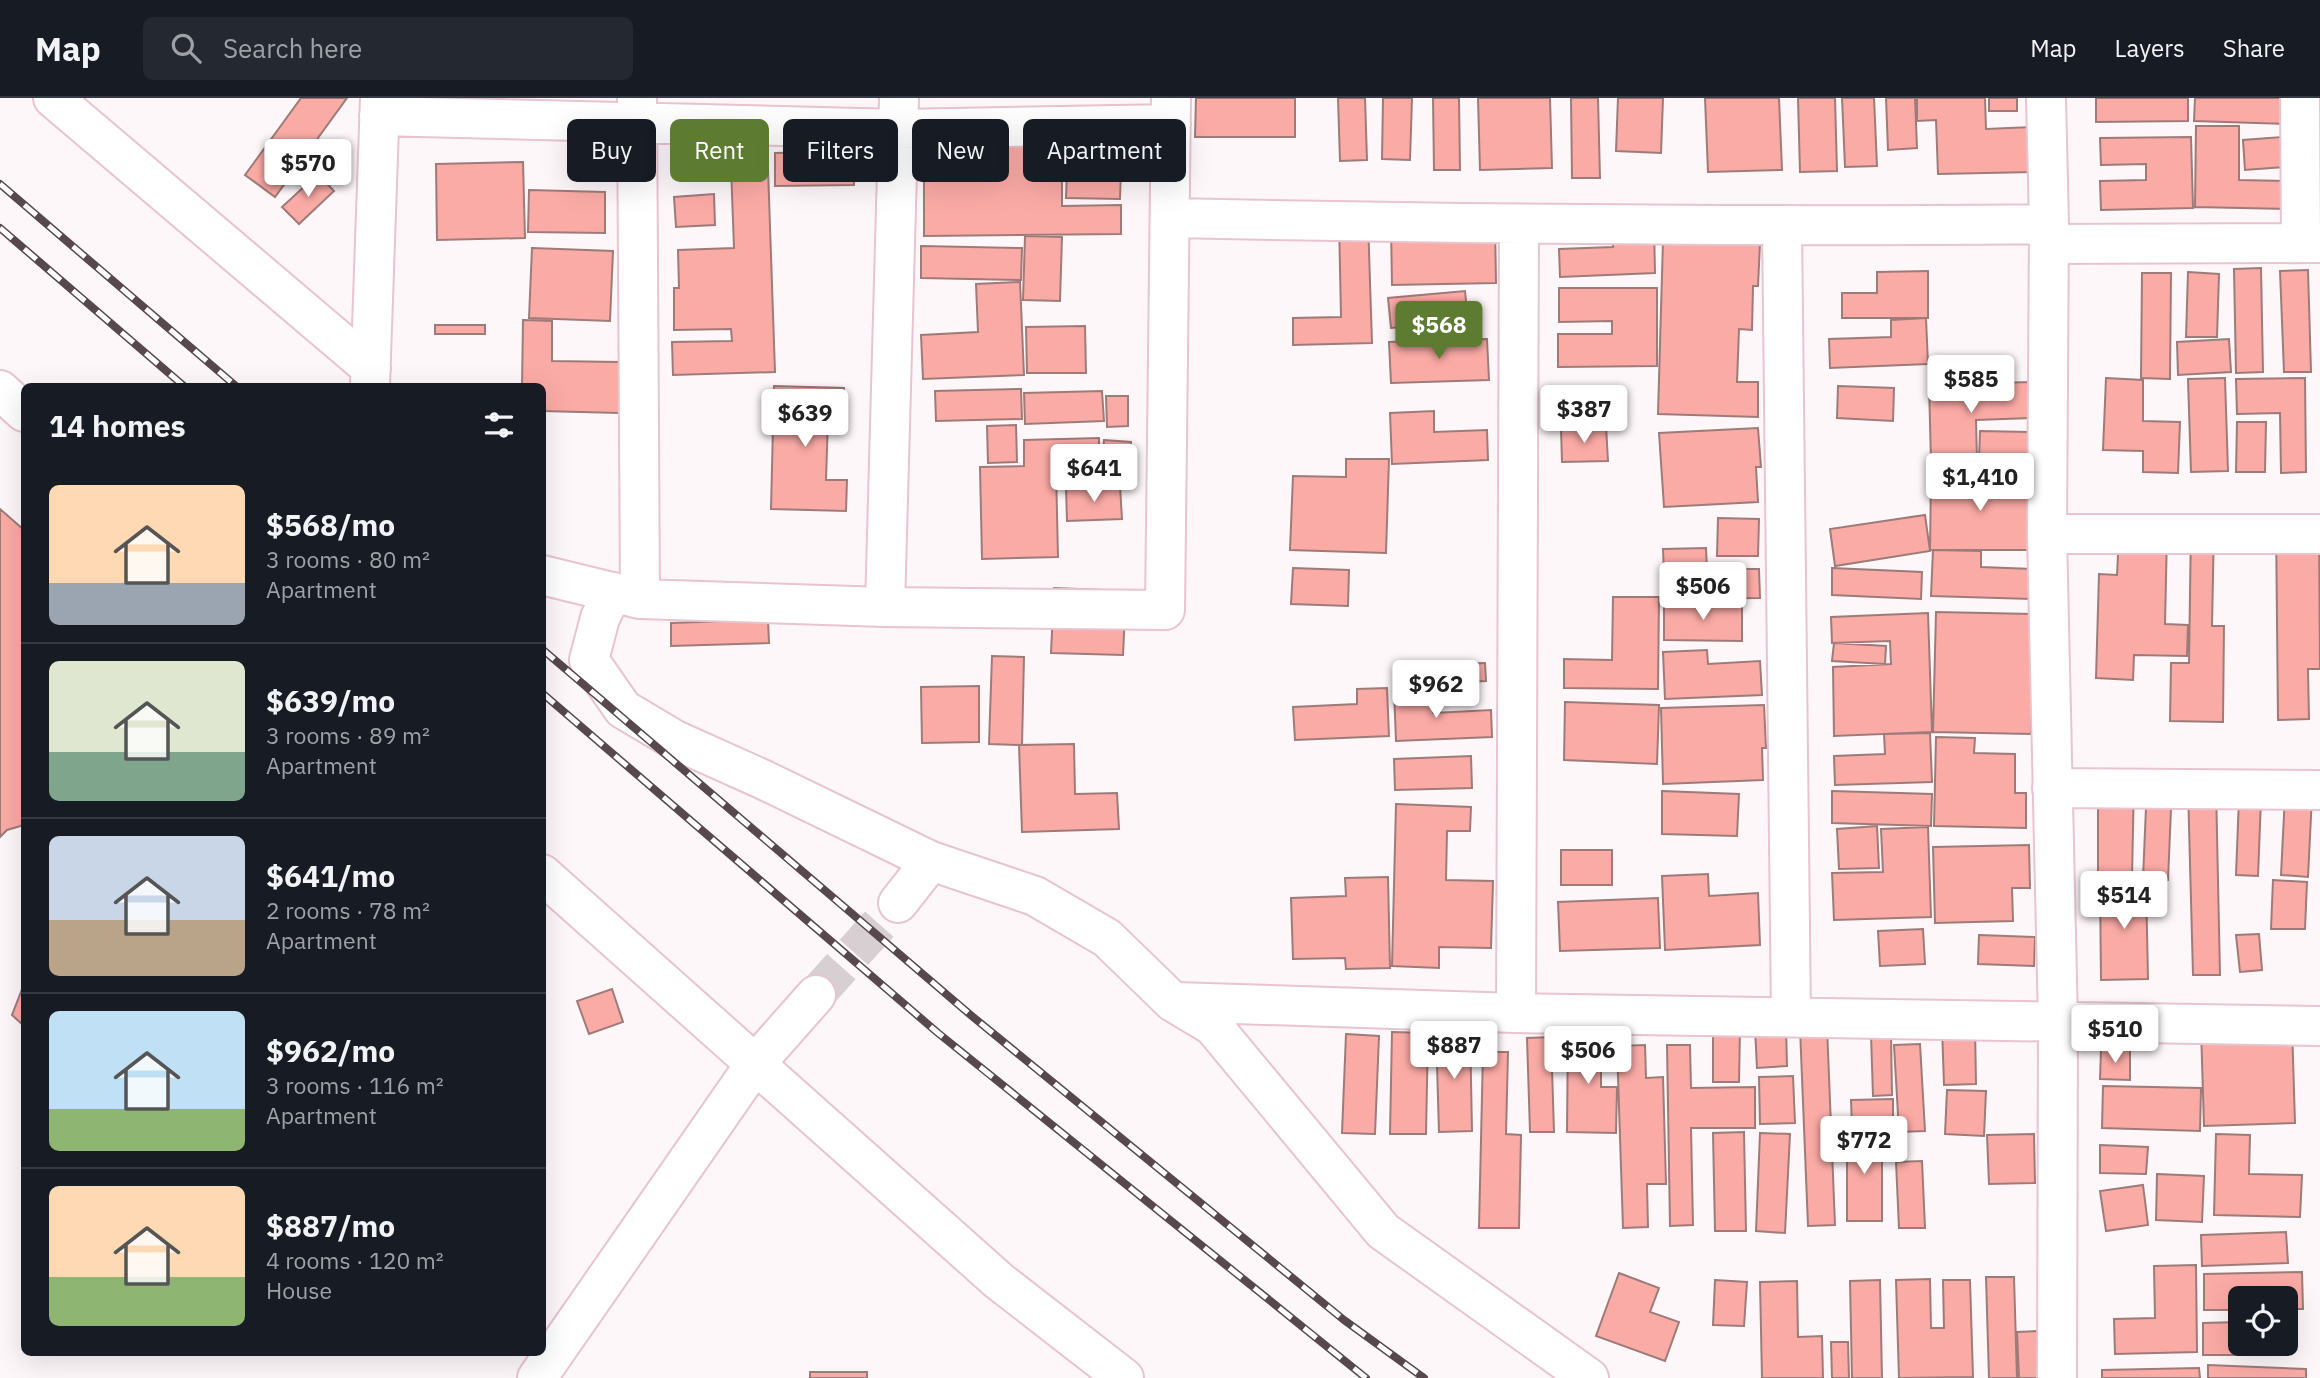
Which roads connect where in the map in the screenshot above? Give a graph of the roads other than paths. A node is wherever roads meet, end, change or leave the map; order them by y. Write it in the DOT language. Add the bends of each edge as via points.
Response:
graph roads {
  1 [pos="53,98"];
  2 [pos="2046,98"];
  3 [pos="2300,98"];
  4 [pos="380,107"];
  5 [pos="637,109"];
  6 [pos="1171,111"];
  7 [pos="899,113"];
  8 [pos="1170,218"];
  9 [pos="1518,225"];
  10 [pos="1782,226"];
  11 [pos="2049,234"];
  12 [pos="2311,243"];
  13 [pos="370,377"];
  14 [pos="0,390"];
  15 [pos="21,409"];
  16 [pos="2047,534"];
  17 [pos="2320,534"];
  18 [pos="546,576"];
  19 [pos="626,596"];
  20 [pos="885,607"];
  21 [pos="2052,788"];
  22 [pos="2320,790"];
  23 [pos="931,861"];
  24 [pos="546,878"];
  25 [pos="898,903"];
  26 [pos="816,995"];
  27 [pos="1173,1002"];
  28 [pos="1516,1013"];
  29 [pos="1791,1017"];
  30 [pos="2058,1023"];
  31 [pos="2320,1026"];
  32 [pos="755,1063"];
  33 [pos="537,1378"];
  34 [pos="1124,1378"];
  35 [pos="1589,1378"];
  36 [pos="2057,1378"];
  1 -- 13 [label="street"];
  2 -- 11 [label="street"];
  3 -- 12 [label="street"];
  4 -- 5 [label="street"];
  4 -- 13 [label="street"];
  5 -- 7 [label="street"];
  5 -- 19 [label="street"];
  6 -- 7 [label="street"];
  6 -- 8 [label="street"];
  7 -- 20 [label="street"];
  8 -- 9 [label="street"];
  8 -- 20 [label="street" via="1166,610"];
  9 -- 10 [label="street"];
  9 -- 28 [label="street"];
  10 -- 11 [label="street"];
  10 -- 29 [label="street"];
  11 -- 12 [label="street"];
  11 -- 16 [label="street"];
  14 -- 15 [label="street"];
  16 -- 17 [label="street"];
  16 -- 21 [label="street"];
  18 -- 19 [label="street"];
  19 -- 20 [label="street"];
  19 -- 23 [label="street" via="600,618 589,660 623,709 675,740"];
  21 -- 22 [label="street"];
  21 -- 30 [label="street"];
  23 -- 25 [label="street"];
  23 -- 27 [label="street" via="1035,896 1107,938"];
  24 -- 32 [label="street"];
  26 -- 32 [label="street"];
  27 -- 28 [label="street"];
  27 -- 35 [label="street" via="1213,1026 1383,1231"];
  28 -- 29 [label="street"];
  29 -- 30 [label="street"];
  30 -- 31 [label="street"];
  30 -- 36 [label="street"];
  32 -- 33 [label="street"];
  32 -- 34 [label="street" via="999,1281"];
}
